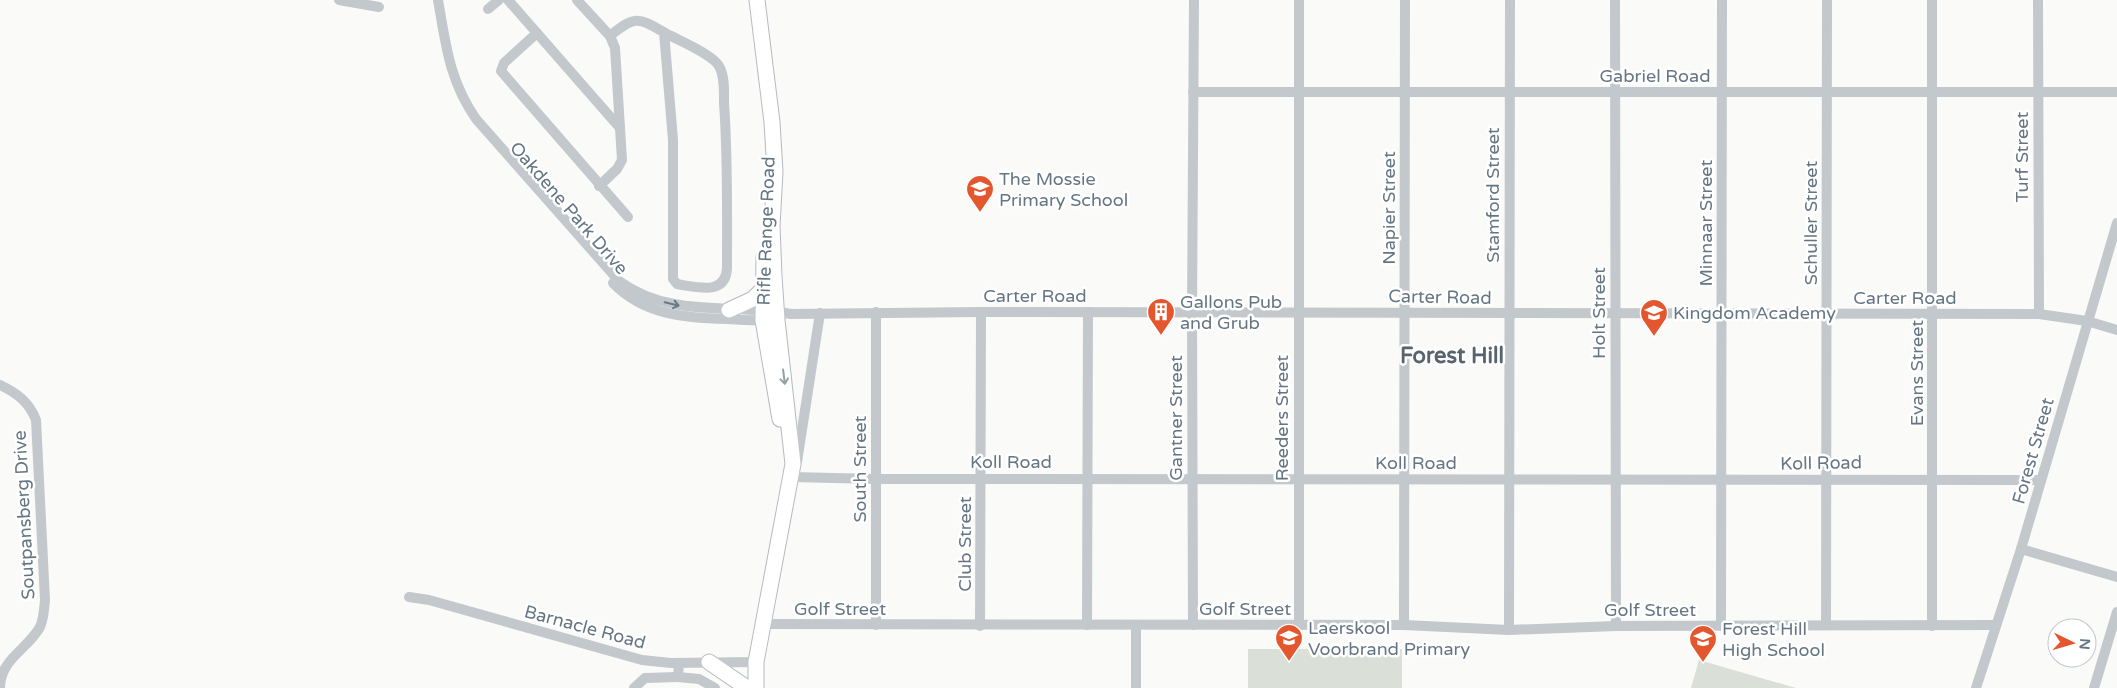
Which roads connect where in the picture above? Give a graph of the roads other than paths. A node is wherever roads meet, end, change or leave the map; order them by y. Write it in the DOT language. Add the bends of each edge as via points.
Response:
graph roads {
  1 [pos="339,0"];
  2 [pos="431,0"];
  3 [pos="438,0"];
  4 [pos="499,0"];
  5 [pos="508,0"];
  6 [pos="577,0"];
  7 [pos="751,0"];
  8 [pos="757,0"];
  9 [pos="1194,0"];
  10 [pos="1299,0"];
  11 [pos="1405,0"];
  12 [pos="1510,0"];
  13 [pos="1615,0"];
  14 [pos="1722,0"];
  15 [pos="1827,0"];
  16 [pos="1932,0"];
  17 [pos="2038,0"];
  18 [pos="379,7"];
  19 [pos="488,9"];
  20 [pos="664,32"];
  21 [pos="538,33"];
  22 [pos="610,36"];
  23 [pos="1193,92"];
  24 [pos="1299,92"];
  25 [pos="1615,92"];
  26 [pos="1722,92"];
  27 [pos="1827,92"];
  28 [pos="2038,92"];
  29 [pos="2117,92"];
  30 [pos="1406,93"];
  31 [pos="1510,93"];
  32 [pos="1933,93"];
  33 [pos="620,128"];
  34 [pos="599,186"];
  35 [pos="628,217"];
  36 [pos="2117,222"];
  37 [pos="763,289"];
  38 [pos="649,303"];
  39 [pos="729,310"];
  40 [pos="876,312"];
  41 [pos="980,312"];
  42 [pos="1088,312"];
  43 [pos="1298,312"];
  44 [pos="1404,312"];
  45 [pos="820,313"];
  46 [pos="1192,313"];
  47 [pos="1616,313"];
  48 [pos="1722,313"];
  49 [pos="1509,314"];
  50 [pos="1827,314"];
  51 [pos="1933,314"];
  52 [pos="2039,314"];
  53 [pos="774,315"];
  54 [pos="2088,321"];
  55 [pos="2117,330"];
  56 [pos="0,385"];
  57 [pos="792,468"];
  58 [pos="981,478"];
  59 [pos="1087,478"];
  60 [pos="1299,478"];
  61 [pos="1933,478"];
  62 [pos="876,479"];
  63 [pos="1193,479"];
  64 [pos="1405,479"];
  65 [pos="1510,480"];
  66 [pos="1615,480"];
  67 [pos="1722,480"];
  68 [pos="1827,480"];
  69 [pos="2041,480"];
  70 [pos="2021,549"];
  71 [pos="2117,577"];
  72 [pos="409,597"];
  73 [pos="2117,612"];
  74 [pos="764,624"];
  75 [pos="876,625"];
  76 [pos="1087,625"];
  77 [pos="1136,625"];
  78 [pos="1193,625"];
  79 [pos="1404,625"];
  80 [pos="1996,625"];
  81 [pos="980,626"];
  82 [pos="1299,626"];
  83 [pos="1616,626"];
  84 [pos="1721,626"];
  85 [pos="1826,626"];
  86 [pos="1932,626"];
  87 [pos="1508,630"];
  88 [pos="709,662"];
  89 [pos="756,662"];
  90 [pos="679,663"];
  91 [pos="678,677"];
  92 [pos="0,688"];
  93 [pos="634,688"];
  94 [pos="715,688"];
  95 [pos="747,688"];
  96 [pos="756,688"];
  97 [pos="1136,688"];
  98 [pos="1976,688"];
  99 [pos="2094,688"];
  1 -- 18 [label="street"];
  2 -- 38 [label="street, Oakdene Park Drive" via="443,61 460,103 487,139 609,279 625,294"];
  3 -- 38 [label="street, Oakdene Park Drive" via="454,79 472,112 619,281"];
  4 -- 19 [label="street"];
  5 -- 21 [label="street"];
  6 -- 22 [label="street"];
  7 -- 37 [label="main road, Rifle Range Road" via="769,151"];
  8 -- 53 [label="main road, Rifle Range Road" via="774,150"];
  9 -- 23 [label="street, Gantner Street"];
  10 -- 24 [label="street, Reeders Street"];
  11 -- 30 [label="street, Napier Street"];
  12 -- 31 [label="street, Stamford Street"];
  13 -- 25 [label="street, Holt Street"];
  14 -- 26 [label="street, Minnaar Street"];
  15 -- 27 [label="street, Schuller Street"];
  16 -- 32 [label="street, Evans Street"];
  17 -- 28 [label="street, Turf Street"];
  20 -- 20 [label="street" via="712,59 720,67 722,75 726,121 728,268 726,280 720,286 682,286 673,279 674,140"];
  20 -- 22 [label="street" via="643,21 632,20"];
  21 -- 33 [label="street"];
  21 -- 34 [label="street" via="504,62 501,71"];
  22 -- 33 [label="street" via="615,48"];
  23 -- 24 [label="street, Gabriel Road"];
  23 -- 46 [label="street, Gantner Street"];
  24 -- 30 [label="street, Gabriel Road"];
  24 -- 43 [label="street, Reeders Street"];
  25 -- 26 [label="street, Gabriel Road"];
  25 -- 31 [label="street, Gabriel Road"];
  25 -- 47 [label="street, Holt Street"];
  26 -- 27 [label="street, Gabriel Road"];
  26 -- 48 [label="street, Minnaar Street"];
  27 -- 32 [label="street, Gabriel Road"];
  27 -- 50 [label="street, Schuller Street"];
  28 -- 29 [label="street, Gabriel Road"];
  28 -- 32 [label="street, Gabriel Road"];
  28 -- 52 [label="street, Turf Street"];
  30 -- 31 [label="street, Gabriel Road"];
  30 -- 44 [label="street, Napier Street"];
  31 -- 49 [label="street, Stamford Street"];
  32 -- 51 [label="street, Evans Street"];
  33 -- 34 [label="street" via="622,160"];
  34 -- 35 [label="street"];
  36 -- 54 [label="street, Forest Street"];
  37 -- 39 [label="main road" via="753,299"];
  37 -- 53 [label="main road, Rifle Range Road"];
  38 -- 39 [label="street, Oakdene Park Drive, one-way"];
  38 -- 53 [label="street, Oakdene Park Drive" via="666,314 691,318"];
  39 -- 53 [label="street, Oakdene Park Drive"];
  40 -- 41 [label="street, Carter Road"];
  40 -- 45 [label="street, Carter Road"];
  40 -- 62 [label="street, South Street"];
  41 -- 42 [label="street, Carter Road"];
  41 -- 58 [label="street, Club Street"];
  42 -- 46 [label="street, Carter Road"];
  42 -- 59 [label="street"];
  43 -- 44 [label="street, Carter Road"];
  43 -- 46 [label="street, Carter Road"];
  43 -- 60 [label="street, Reeders Street"];
  44 -- 49 [label="street, Carter Road"];
  44 -- 64 [label="street, Napier Street"];
  45 -- 53 [label="street, Carter Road"];
  45 -- 57 [label="street, Rifle Range Road"];
  46 -- 63 [label="street, Gantner Street"];
  47 -- 48 [label="street, Carter Road"];
  47 -- 49 [label="street, Carter Road"];
  47 -- 66 [label="street, Holt Street"];
  48 -- 50 [label="street, Carter Road"];
  48 -- 67 [label="street, Minnaar Street"];
  49 -- 65 [label="street, Stamford Street"];
  50 -- 51 [label="street, Carter Road"];
  50 -- 68 [label="street, Schuller Street"];
  51 -- 52 [label="street, Carter Road"];
  51 -- 61 [label="street, Evans Street"];
  52 -- 54 [label="street, Carter Road"];
  53 -- 57 [label="main road, Rifle Range Road"];
  54 -- 55 [label="street, Carter Road"];
  54 -- 69 [label="street, Forest Street"];
  56 -- 92 [label="street, Soutpansberg Drive" via="16,393 30,407 37,428 45,600 40,627 6,666"];
  57 -- 62 [label="street, Koll Road"];
  57 -- 74 [label="main road, Rifle Range Road"];
  58 -- 59 [label="street, Koll Road"];
  58 -- 62 [label="street, Koll Road"];
  58 -- 81 [label="street, Club Street"];
  59 -- 63 [label="street, Koll Road"];
  59 -- 76 [label="street"];
  60 -- 63 [label="street, Koll Road"];
  60 -- 64 [label="street, Koll Road"];
  60 -- 82 [label="street, Reeders Street"];
  61 -- 68 [label="street, Koll Road"];
  61 -- 69 [label="street, Koll Road"];
  61 -- 86 [label="street, Evans Street"];
  62 -- 75 [label="street, South Street"];
  63 -- 78 [label="street, Gantner Street"];
  64 -- 65 [label="street, Koll Road"];
  64 -- 79 [label="street, Napier Street"];
  65 -- 66 [label="street, Koll Road"];
  65 -- 87 [label="street, Stamford Street"];
  66 -- 67 [label="street, Koll Road"];
  66 -- 83 [label="street, Holt Street"];
  67 -- 68 [label="street, Koll Road"];
  67 -- 84 [label="street, Minnaar Street"];
  68 -- 85 [label="street, Schuller Street"];
  69 -- 70 [label="street, Forest Street"];
  70 -- 71 [label="street"];
  70 -- 80 [label="street, Forest Street"];
  72 -- 90 [label="street, Barnacle Road" via="642,660"];
  73 -- 99 [label="street"];
  74 -- 75 [label="street, Golf Street"];
  74 -- 89 [label="main road, Rifle Range Road"];
  75 -- 81 [label="street, Golf Street"];
  76 -- 77 [label="street, Golf Street"];
  76 -- 81 [label="street, Golf Street"];
  77 -- 78 [label="street, Golf Street"];
  77 -- 97 [label="street"];
  78 -- 82 [label="street, Golf Street"];
  79 -- 82 [label="street, Golf Street"];
  79 -- 87 [label="street, Golf Street"];
  80 -- 86 [label="street, Golf Street"];
  80 -- 98 [label="street, Forest Street"];
  83 -- 84 [label="street, Golf Street"];
  83 -- 87 [label="street, Golf Street"];
  84 -- 85 [label="street, Golf Street"];
  85 -- 86 [label="street, Golf Street"];
  88 -- 89 [label="street, Barnacle Road"];
  88 -- 90 [label="street, Barnacle Road"];
  88 -- 95 [label="main road"];
  89 -- 96 [label="main road, Rifle Range Road"];
  90 -- 91 [label="street"];
  91 -- 93 [label="street" via="645,678"];
  91 -- 94 [label="street" via="699,679"];
}
